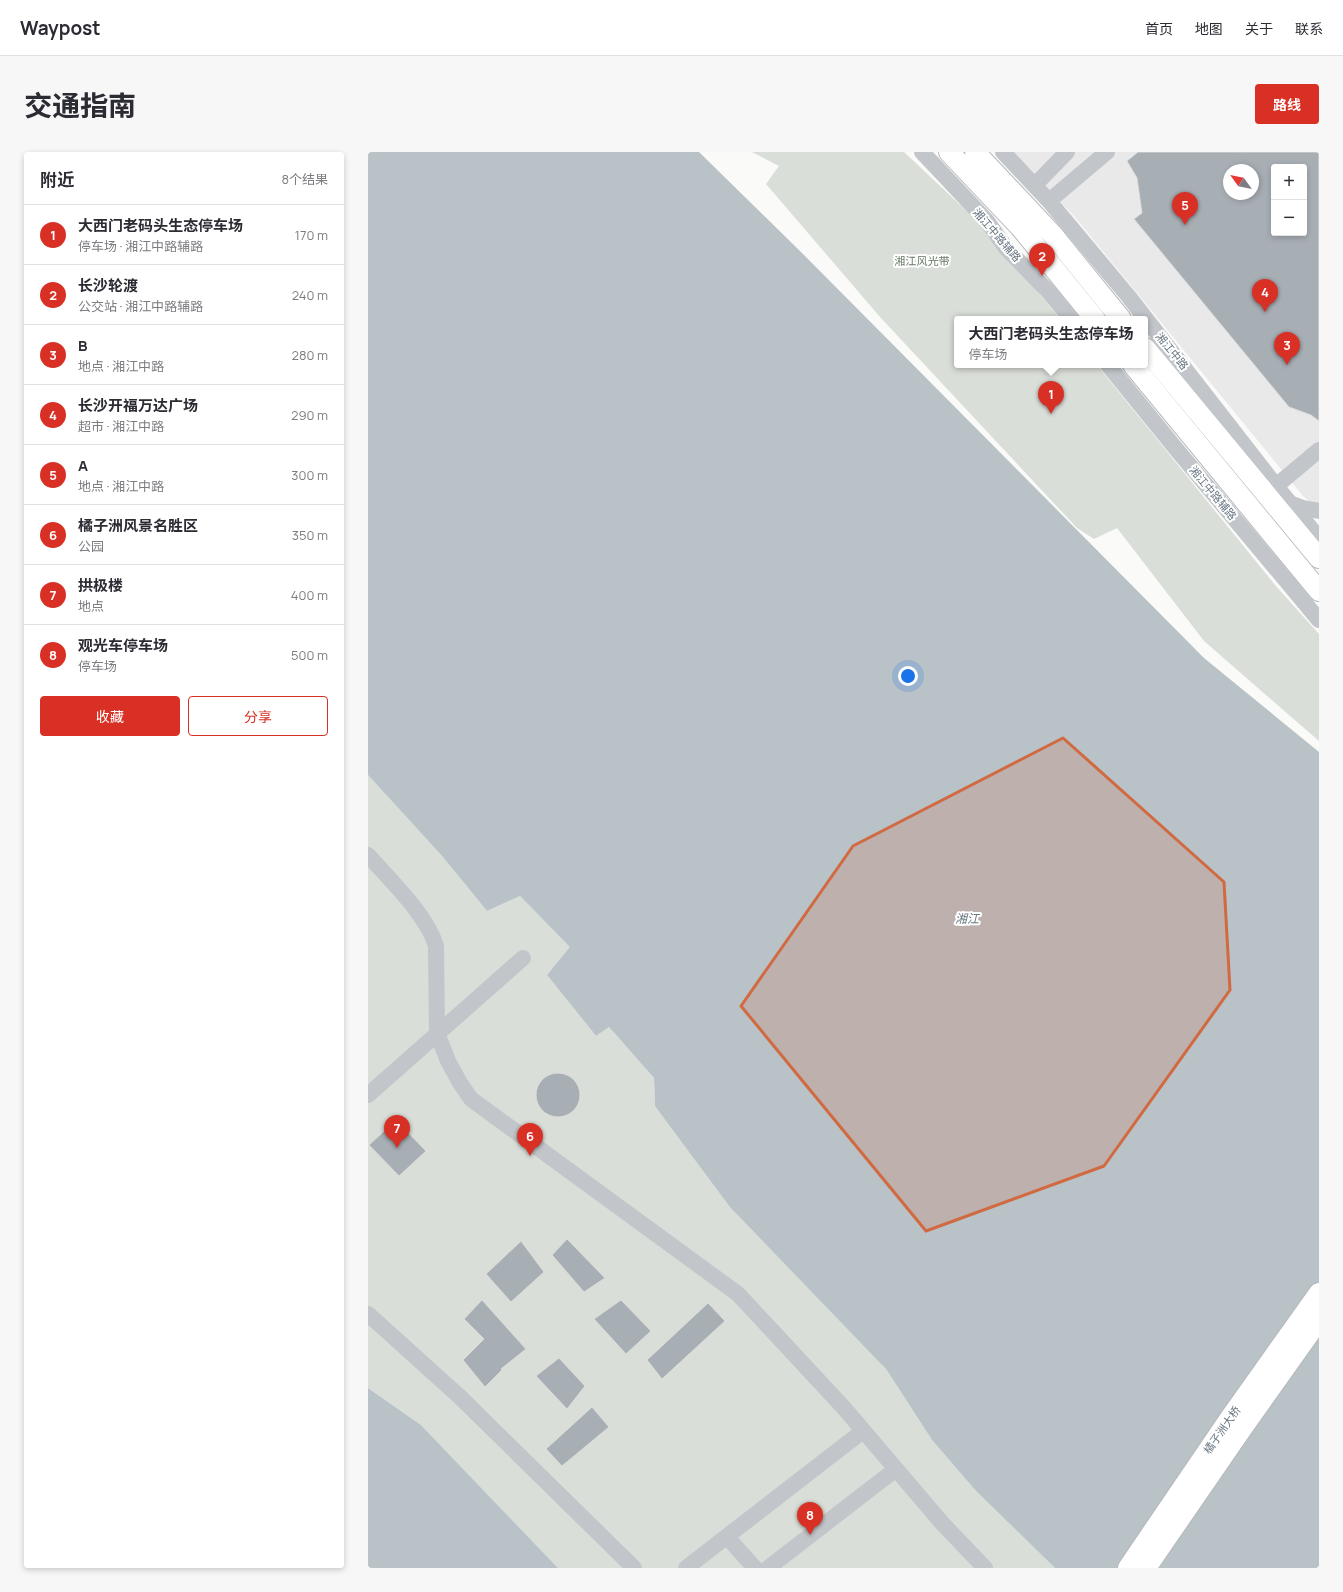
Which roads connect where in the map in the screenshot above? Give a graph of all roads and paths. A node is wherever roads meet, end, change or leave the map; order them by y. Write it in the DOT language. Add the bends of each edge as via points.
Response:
graph roads {
  1 [pos="922,152"];
  2 [pos="949,152"];
  3 [pos="975,152"];
  4 [pos="1003,152"];
  5 [pos="1067,152"];
  6 [pos="1107,152"];
  7 [pos="1035,185"];
  8 [pos="1049,201"];
  9 [pos="1069,316"];
  10 [pos="1093,316"];
  11 [pos="1119,316"];
  12 [pos="1143,316"];
  13 [pos="1148,322"];
  14 [pos="1148,352"];
  15 [pos="1110,368"];
  16 [pos="1135,368"];
  17 [pos="1319,450"];
  18 [pos="1276,486"];
  19 [pos="1291,504"];
  20 [pos="1319,511"];
  21 [pos="1319,538"];
  22 [pos="1319,558"];
  23 [pos="1319,591"];
  24 [pos="1319,620"];
  25 [pos="368,855"];
  26 [pos="522,958"];
  27 [pos="437,1033"];
  28 [pos="368,1095"];
  29 [pos="1319,1293"];
  30 [pos="368,1314"];
  31 [pos="1319,1320"];
  32 [pos="863,1431"];
  33 [pos="896,1469"];
  34 [pos="727,1537"];
  35 [pos="634,1568"];
  36 [pos="686,1568"];
  37 [pos="755,1568"];
  38 [pos="768,1568"];
  39 [pos="985,1568"];
  40 [pos="1128,1568"];
  41 [pos="1146,1568"];
  1 -- 9 [label="street, 湘江中路辅路" via="987,221 1006,248"];
  2 -- 10 [label="main road" via="1020,228"];
  3 -- 11 [label="main road" via="1053,235"];
  4 -- 7 [label="street, 湘江中路"];
  5 -- 7 [label="street"];
  6 -- 8 [label="street"];
  7 -- 8 [label="street, 湘江中路"];
  8 -- 12 [label="street, 湘江中路"];
  13 -- 18 [label="street, 湘江中路"];
  14 -- 22 [label="main road, 湘江中路"];
  15 -- 24 [label="street, 湘江中路辅路"];
  16 -- 23 [label="main road"];
  17 -- 18 [label="street"];
  18 -- 19 [label="street, 湘江中路"];
  19 -- 20 [label="street"];
  19 -- 21 [label="street, 湘江中路"];
  25 -- 27 [label="street" via="408,900 434,940"];
  26 -- 27 [label="street"];
  27 -- 28 [label="street"];
  27 -- 32 [label="street" via="457,1077 471,1099 738,1294"];
  29 -- 40 [label="main road, 橘子洲大桥"];
  30 -- 35 [label="street" via="460,1397"];
  31 -- 41 [label="main road, 橘子洲大桥"];
  32 -- 33 [label="street"];
  32 -- 34 [label="street"];
  33 -- 38 [label="street"];
  33 -- 39 [label="street"];
  34 -- 36 [label="street"];
  34 -- 37 [label="street"];
}
